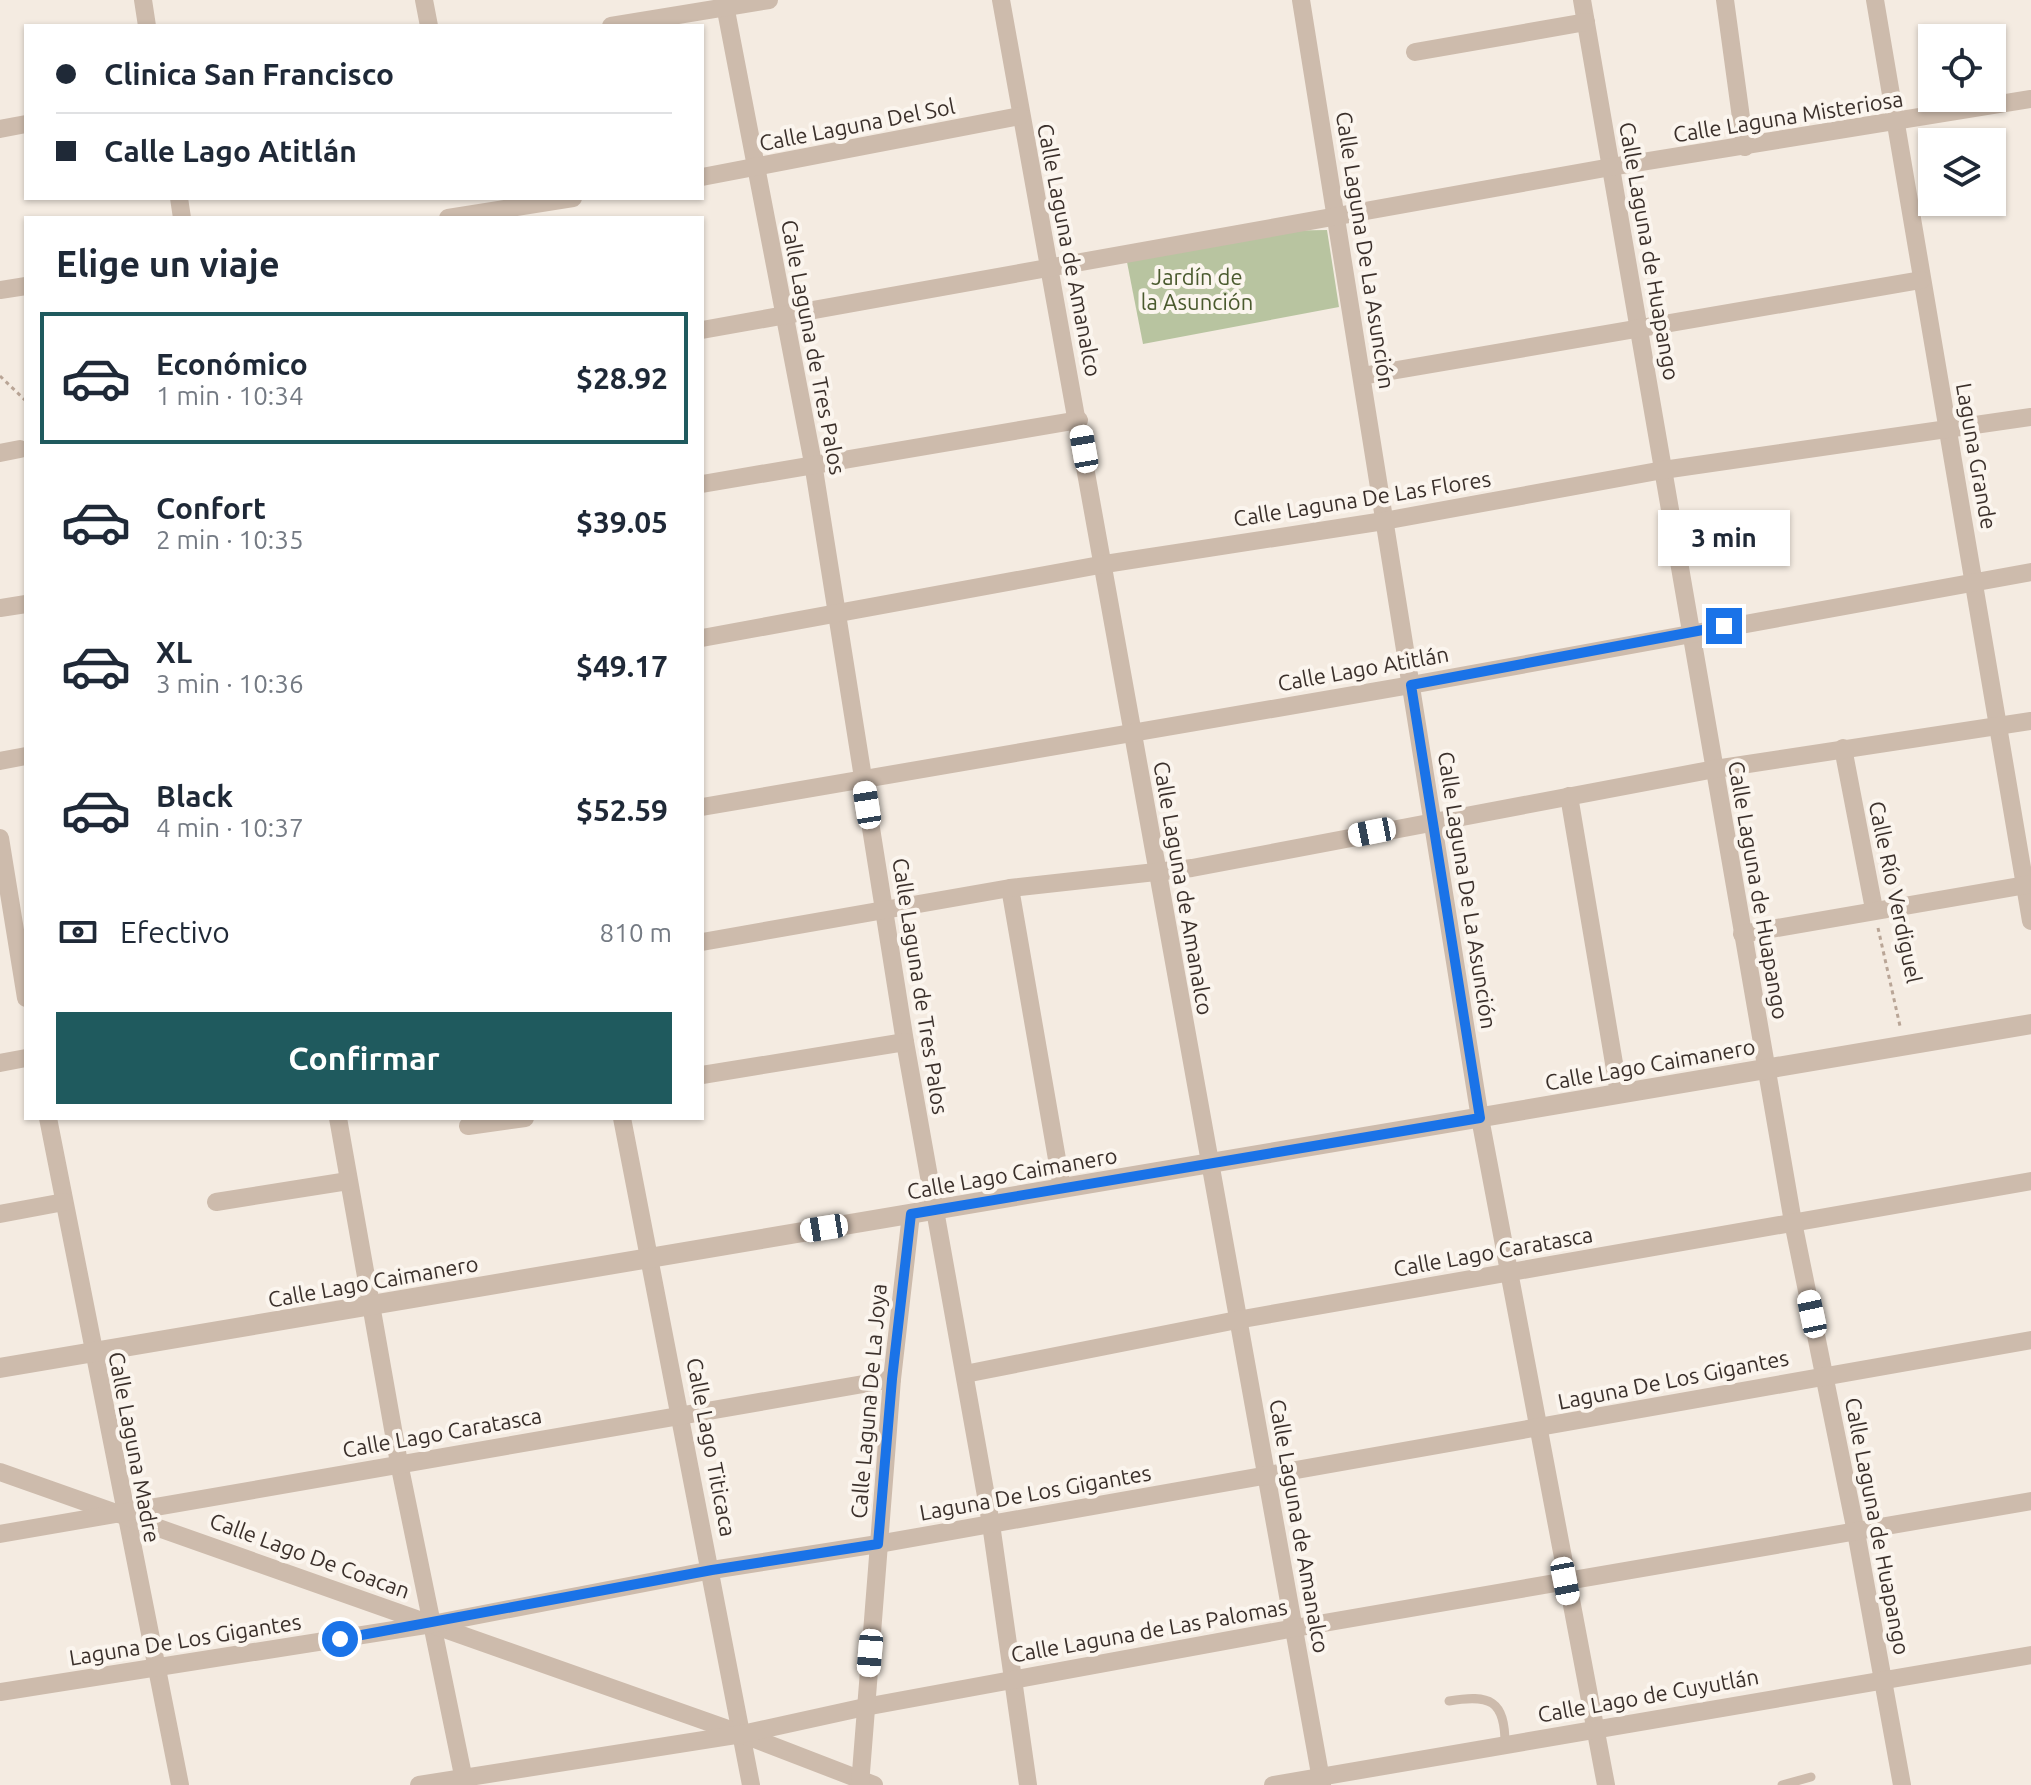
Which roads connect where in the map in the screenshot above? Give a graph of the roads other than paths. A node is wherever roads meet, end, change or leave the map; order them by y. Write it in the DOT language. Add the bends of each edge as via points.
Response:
graph roads {
  1 [pos="143,0"];
  2 [pos="424,0"];
  3 [pos="769,0"];
  4 [pos="1001,0"];
  5 [pos="1301,0"];
  6 [pos="1582,0"];
  7 [pos="1725,0"];
  8 [pos="1875,0"];
  9 [pos="725,4"];
  10 [pos="1586,22"];
  11 [pos="147,24"];
  12 [pos="429,24"];
  13 [pos="621,24"];
  14 [pos="1415,52"];
  15 [pos="2031,99"];
  16 [pos="1020,116"];
  17 [pos="24,124"];
  18 [pos="1896,124"];
  19 [pos="0,129"];
  20 [pos="1745,147"];
  21 [pos="1611,167"];
  22 [pos="756,169"];
  23 [pos="704,177"];
  24 [pos="557,200"];
  25 [pos="459,212"];
  26 [pos="1337,218"];
  27 [pos="1050,270"];
  28 [pos="1921,280"];
  29 [pos="24,286"];
  30 [pos="0,290"];
  31 [pos="786,317"];
  32 [pos="1638,326"];
  33 [pos="704,330"];
  34 [pos="1362,376"];
  35 [pos="2031,417"];
  36 [pos="1079,420"];
  37 [pos="1949,430"];
  38 [pos="20,449"];
  39 [pos="0,453"];
  40 [pos="813,463"];
  41 [pos="1663,470"];
  42 [pos="704,484"];
  43 [pos="1384,521"];
  44 [pos="1105,564"];
  45 [pos="2031,572"];
  46 [pos="1974,582"];
  47 [pos="24,604"];
  48 [pos="0,608"];
  49 [pos="836,616"];
  50 [pos="1693,631"];
  51 [pos="704,638"];
  52 [pos="1411,685"];
  53 [pos="2031,721"];
  54 [pos="1998,726"];
  55 [pos="1131,731"];
  56 [pos="1843,748"];
  57 [pos="24,756"];
  58 [pos="0,761"];
  59 [pos="1715,769"];
  60 [pos="863,778"];
  61 [pos="1569,796"];
  62 [pos="704,807"];
  63 [pos="1432,820"];
  64 [pos="0,838"];
  65 [pos="1157,871"];
  66 [pos="2028,885"];
  67 [pos="1010,888"];
  68 [pos="4,897"];
  69 [pos="1874,909"];
  70 [pos="885,910"];
  71 [pos="2031,921"];
  72 [pos="1742,934"];
  73 [pos="704,942"];
  74 [pos="24,989"];
  75 [pos="2031,1024"];
  76 [pos="905,1042"];
  77 [pos="24,1058"];
  78 [pos="0,1063"];
  79 [pos="1765,1067"];
  80 [pos="704,1075"];
  81 [pos="1619,1093"];
  82 [pos="1480,1118"];
  83 [pos="48,1120"];
  84 [pos="338,1120"];
  85 [pos="511,1120"];
  86 [pos="622,1120"];
  87 [pos="468,1126"];
  88 [pos="1209,1165"];
  89 [pos="348,1181"];
  90 [pos="2031,1181"];
  91 [pos="1062,1188"];
  92 [pos="64,1202"];
  93 [pos="216,1202"];
  94 [pos="934,1210"];
  95 [pos="0,1214"];
  96 [pos="911,1214"];
  97 [pos="1793,1222"];
  98 [pos="652,1257"];
  99 [pos="1508,1273"];
  100 [pos="371,1307"];
  101 [pos="1237,1320"];
  102 [pos="2031,1340"];
  103 [pos="92,1353"];
  104 [pos="0,1368"];
  105 [pos="965,1374"];
  106 [pos="1824,1375"];
  107 [pos="892,1379"];
  108 [pos="682,1416"];
  109 [pos="1540,1429"];
  110 [pos="399,1463"];
  111 [pos="0,1472"];
  112 [pos="1268,1475"];
  113 [pos="2031,1501"];
  114 [pos="124,1514"];
  115 [pos="991,1524"];
  116 [pos="1856,1532"];
  117 [pos="0,1534"];
  118 [pos="878,1544"];
  119 [pos="712,1570"];
  120 [pos="1565,1581"];
  121 [pos="432,1624"];
  122 [pos="1295,1628"];
  123 [pos="2031,1655"];
  124 [pos="156,1667"];
  125 [pos="1016,1679"];
  126 [pos="1883,1679"];
  127 [pos="0,1692"];
  128 [pos="1449,1701"];
  129 [pos="865,1707"];
  130 [pos="1594,1728"];
  131 [pos="742,1734"];
  132 [pos="1505,1744"];
  133 [pos="1811,1777"];
  134 [pos="1322,1780"];
  135 [pos="465,1781"];
  136 [pos="865,1784"];
  137 [pos="180,1785"];
  138 [pos="419,1785"];
  139 [pos="751,1785"];
  140 [pos="1028,1785"];
  141 [pos="1273,1785"];
  142 [pos="1606,1785"];
  143 [pos="1782,1785"];
  144 [pos="1902,1785"];
  1 -- 11 [label="street"];
  2 -- 12 [label="street"];
  3 -- 9 [label="street"];
  4 -- 16 [label="street, Calle Laguna de Amanalco"];
  5 -- 26 [label="street, Calle Laguna De La Asunción"];
  6 -- 10 [label="street, Calle Laguna de Huapango"];
  7 -- 20 [label="street"];
  8 -- 18 [label="street, Laguna Grande"];
  9 -- 13 [label="street"];
  9 -- 22 [label="street, Calle Laguna de Tres Palos"];
  10 -- 14 [label="street"];
  10 -- 21 [label="street, Calle Laguna de Huapango"];
  15 -- 18 [label="street, Calle Laguna Misteriosa"];
  16 -- 22 [label="street, Calle Laguna Del Sol"];
  16 -- 27 [label="street, Calle Laguna de Amanalco"];
  17 -- 19 [label="street"];
  18 -- 20 [label="street, Calle Laguna Misteriosa"];
  18 -- 28 [label="street, Laguna Grande"];
  20 -- 21 [label="street, Calle Laguna Misteriosa"];
  21 -- 26 [label="street, Calle Laguna Misteriosa"];
  21 -- 32 [label="street, Calle Laguna de Huapango"];
  22 -- 23 [label="street, Calle Laguna Del Sol"];
  22 -- 31 [label="street, Calle Laguna de Tres Palos"];
  24 -- 25 [label="street"];
  26 -- 27 [label="street, Calle Laguna Misteriosa"];
  26 -- 34 [label="street, Calle Laguna De La Asunción"];
  27 -- 31 [label="street, Calle Laguna Misteriosa"];
  27 -- 36 [label="street, Calle Laguna de Amanalco"];
  28 -- 32 [label="street"];
  28 -- 37 [label="street, Laguna Grande"];
  29 -- 30 [label="street"];
  31 -- 33 [label="street, Calle Laguna Misteriosa"];
  31 -- 40 [label="street, Calle Laguna de Tres Palos"];
  32 -- 34 [label="street"];
  32 -- 41 [label="street, Calle Laguna de Huapango"];
  34 -- 43 [label="street, Calle Laguna De La Asunción"];
  35 -- 37 [label="street, Calle Laguna De Las Flores"];
  36 -- 40 [label="street"];
  36 -- 44 [label="street, Calle Laguna de Amanalco"];
  37 -- 41 [label="street, Calle Laguna De Las Flores"];
  37 -- 46 [label="street, Laguna Grande"];
  38 -- 39 [label="street"];
  40 -- 42 [label="street"];
  40 -- 49 [label="street, Calle Laguna de Tres Palos"];
  41 -- 43 [label="street, Calle Laguna De Las Flores"];
  41 -- 50 [label="street, Calle Laguna de Huapango"];
  43 -- 44 [label="street, Calle Laguna De Las Flores"];
  43 -- 52 [label="street, Calle Laguna De La Asunción"];
  44 -- 49 [label="street, Calle Laguna De Las Flores"];
  44 -- 55 [label="street, Calle Laguna de Amanalco"];
  45 -- 46 [label="street, Calle Lago Atitlán"];
  46 -- 50 [label="street, Calle Lago Atitlán"];
  46 -- 54 [label="street, Laguna Grande"];
  47 -- 48 [label="street"];
  49 -- 51 [label="street, Calle Laguna De Las Flores"];
  49 -- 60 [label="street, Calle Laguna de Tres Palos"];
  50 -- 52 [label="street, Calle Lago Atitlán"];
  50 -- 59 [label="street, Calle Laguna de Huapango"];
  52 -- 55 [label="street, Calle Lago Atitlán"];
  52 -- 63 [label="street, Calle Laguna De La Asunción"];
  53 -- 54 [label="street"];
  54 -- 56 [label="street"];
  54 -- 66 [label="street, Laguna Grande"];
  55 -- 60 [label="street, Calle Lago Atitlán"];
  55 -- 65 [label="street, Calle Laguna de Amanalco"];
  56 -- 59 [label="street"];
  56 -- 69 [label="street, Calle Río Verdiguel"];
  57 -- 58 [label="street"];
  59 -- 61 [label="street"];
  59 -- 72 [label="street, Calle Laguna de Huapango"];
  60 -- 62 [label="street, Calle Lago Atitlán"];
  60 -- 70 [label="street, Calle Laguna de Tres Palos"];
  61 -- 63 [label="street"];
  61 -- 81 [label="street"];
  63 -- 65 [label="street"];
  63 -- 82 [label="street, Calle Laguna De La Asunción"];
  64 -- 68 [label="street"];
  65 -- 67 [label="street"];
  65 -- 88 [label="street, Calle Laguna de Amanalco"];
  66 -- 69 [label="street"];
  66 -- 71 [label="street, Laguna Grande"];
  67 -- 70 [label="street"];
  67 -- 91 [label="street"];
  68 -- 74 [label="street"];
  69 -- 72 [label="street"];
  70 -- 73 [label="street"];
  70 -- 76 [label="street, Calle Laguna de Tres Palos"];
  72 -- 79 [label="street, Calle Laguna de Huapango"];
  75 -- 79 [label="street, Calle Lago Caimanero"];
  76 -- 80 [label="street"];
  76 -- 94 [label="street, Calle Laguna de Tres Palos"];
  77 -- 78 [label="street"];
  79 -- 81 [label="street, Calle Lago Caimanero"];
  79 -- 97 [label="street, Calle Laguna de Huapango"];
  81 -- 82 [label="street, Calle Lago Caimanero"];
  82 -- 88 [label="street, Calle Lago Caimanero"];
  82 -- 99 [label="street, Calle Laguna De La Asunción"];
  83 -- 92 [label="street, Calle Laguna Madre"];
  84 -- 89 [label="street"];
  85 -- 87 [label="street"];
  86 -- 98 [label="street, Calle Lago Titicaca"];
  88 -- 91 [label="street, Calle Lago Caimanero"];
  88 -- 101 [label="street, Calle Laguna de Amanalco"];
  89 -- 93 [label="street"];
  89 -- 100 [label="street"];
  90 -- 97 [label="street, Calle Lago Caratasca"];
  91 -- 94 [label="street, Calle Lago Caimanero"];
  92 -- 95 [label="street"];
  92 -- 103 [label="street, Calle Laguna Madre"];
  94 -- 96 [label="street, Calle Lago Caimanero"];
  94 -- 105 [label="street, Calle Laguna de Tres Palos"];
  96 -- 98 [label="street, Calle Lago Caimanero"];
  96 -- 107 [label="street, Calle Laguna De La Joya"];
  97 -- 99 [label="street, Calle Lago Caratasca"];
  97 -- 106 [label="street, Calle Laguna de Huapango"];
  98 -- 100 [label="street, Calle Lago Caimanero"];
  98 -- 108 [label="street, Calle Lago Titicaca"];
  99 -- 101 [label="street, Calle Lago Caratasca"];
  99 -- 109 [label="street, Calle Laguna De La Asunción"];
  100 -- 103 [label="street, Calle Lago Caimanero"];
  100 -- 110 [label="street"];
  101 -- 105 [label="street, Calle Lago Caratasca"];
  101 -- 112 [label="street, Calle Laguna de Amanalco"];
  102 -- 106 [label="street, Laguna De Los Gigantes"];
  103 -- 104 [label="street, Calle Lago Caimanero"];
  103 -- 114 [label="street, Calle Laguna Madre"];
  105 -- 115 [label="street, Calle Laguna de Tres Palos"];
  106 -- 109 [label="street, Laguna De Los Gigantes"];
  106 -- 116 [label="street, Calle Laguna de Huapango"];
  107 -- 108 [label="street, Calle Lago Caratasca"];
  107 -- 118 [label="street, Calle Laguna De La Joya"];
  108 -- 110 [label="street, Calle Lago Caratasca"];
  108 -- 119 [label="street, Calle Lago Titicaca"];
  109 -- 112 [label="street, Laguna De Los Gigantes"];
  109 -- 120 [label="street, Calle Laguna De La Asunción"];
  110 -- 114 [label="street, Calle Lago Caratasca"];
  110 -- 121 [label="street"];
  111 -- 114 [label="street, Calle Lago De Coacan"];
  112 -- 115 [label="street, Laguna De Los Gigantes"];
  112 -- 122 [label="street, Calle Laguna de Amanalco"];
  113 -- 116 [label="street, Calle Laguna de Las Palomas"];
  114 -- 117 [label="street, Calle Lago Caratasca"];
  114 -- 121 [label="street, Calle Lago De Coacan"];
  114 -- 124 [label="street, Calle Laguna Madre"];
  115 -- 118 [label="street, Laguna De Los Gigantes"];
  115 -- 125 [label="street, Calle Laguna de Tres Palos"];
  116 -- 120 [label="street, Calle Laguna de Las Palomas"];
  116 -- 126 [label="street, Calle Laguna de Huapango"];
  118 -- 119 [label="street, Laguna De Los Gigantes"];
  118 -- 129 [label="street, Calle Laguna De La Joya"];
  119 -- 121 [label="street, Laguna De Los Gigantes"];
  119 -- 131 [label="street, Calle Lago Titicaca"];
  120 -- 122 [label="street, Calle Laguna de Las Palomas"];
  120 -- 130 [label="street, Calle Laguna De La Asunción"];
  121 -- 124 [label="street, Laguna De Los Gigantes"];
  121 -- 131 [label="street, Calle Lago De Coacan"];
  121 -- 135 [label="street"];
  122 -- 125 [label="street, Calle Laguna de Las Palomas"];
  122 -- 134 [label="street, Calle Laguna de Amanalco"];
  123 -- 126 [label="street, Calle Lago de Cuyutlán"];
  124 -- 127 [label="street, Laguna De Los Gigantes"];
  124 -- 137 [label="street, Calle Laguna Madre"];
  125 -- 129 [label="street, Calle Laguna de Las Palomas"];
  125 -- 140 [label="street, Calle Laguna de Tres Palos"];
  126 -- 130 [label="street, Calle Lago de Cuyutlán"];
  126 -- 144 [label="street, Calle Laguna de Huapango"];
  128 -- 132 [label="lane" via="1472,1697 1495,1704 1502,1713"];
  129 -- 131 [label="street, Calle Laguna de Las Palomas"];
  129 -- 136 [label="street, Calle Laguna De La Joya"];
  130 -- 132 [label="street, Calle Lago de Cuyutlán"];
  130 -- 142 [label="street, Calle Laguna De La Asunción"];
  131 -- 135 [label="street, Calle Laguna de Las Palomas"];
  131 -- 136 [label="street, Calle Lago De Coacan"];
  131 -- 139 [label="street, Calle Lago Titicaca"];
  132 -- 134 [label="street, Calle Lago de Cuyutlán"];
  133 -- 143 [label="lane"];
  134 -- 141 [label="street, Calle Lago de Cuyutlán"];
  135 -- 138 [label="street, Calle Laguna de Las Palomas"];
}
